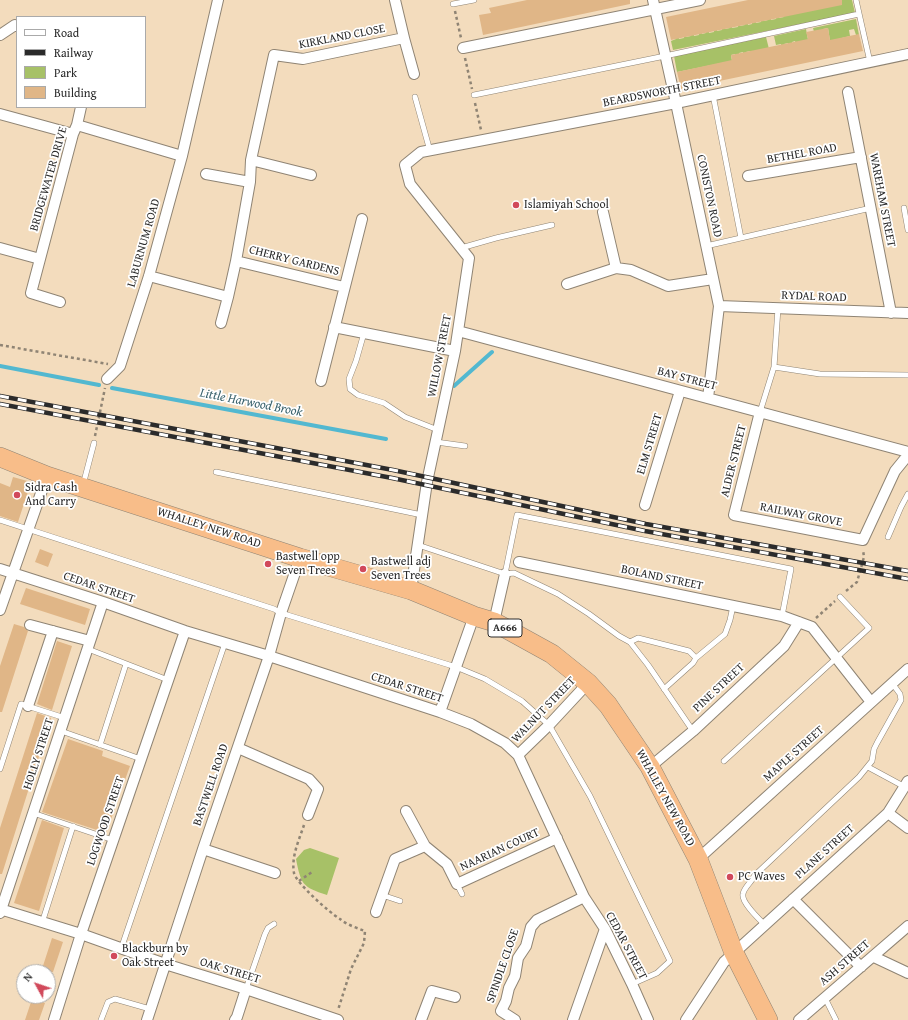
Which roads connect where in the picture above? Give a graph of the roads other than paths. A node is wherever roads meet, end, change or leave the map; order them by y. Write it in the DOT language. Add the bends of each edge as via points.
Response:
graph roads {
  1 [pos="221,0"];
  2 [pos="395,0"];
  3 [pos="474,0"];
  4 [pos="700,0"];
  5 [pos="856,0"];
  6 [pos="454,4"];
  7 [pos="654,5"];
  8 [pos="859,14"];
  9 [pos="16,26"];
  10 [pos="0,35"];
  11 [pos="404,38"];
  12 [pos="463,48"];
  13 [pos="908,54"];
  14 [pos="665,56"];
  15 [pos="870,62"];
  16 [pos="414,74"];
  17 [pos="848,92"];
  18 [pos="474,95"];
  19 [pos="713,95"];
  20 [pos="414,97"];
  21 [pos="676,103"];
  22 [pos="81,108"];
  23 [pos="0,114"];
  24 [pos="75,129"];
  25 [pos="426,151"];
  26 [pos="182,156"];
  27 [pos="861,157"];
  28 [pos="251,160"];
  29 [pos="206,174"];
  30 [pos="311,175"];
  31 [pos="748,176"];
  32 [pos="250,182"];
  33 [pos="870,208"];
  34 [pos="904,208"];
  35 [pos="603,212"];
  36 [pos="362,218"];
  37 [pos="552,226"];
  38 [pos="908,230"];
  39 [pos="741,238"];
  40 [pos="706,246"];
  41 [pos="0,248"];
  42 [pos="461,248"];
  43 [pos="40,260"];
  44 [pos="236,260"];
  45 [pos="616,268"];
  46 [pos="149,276"];
  47 [pos="713,279"];
  48 [pos="567,284"];
  49 [pos="344,287"];
  50 [pos="228,297"];
  51 [pos="60,302"];
  52 [pos="719,306"];
  53 [pos="778,308"];
  54 [pos="891,313"];
  55 [pos="908,313"];
  56 [pos="221,322"];
  57 [pos="334,327"];
  58 [pos="458,331"];
  59 [pos="364,333"];
  60 [pos="455,352"];
  61 [pos="774,367"];
  62 [pos="908,375"];
  63 [pos="107,380"];
  64 [pos="321,381"];
  65 [pos="680,391"];
  66 [pos="708,398"];
  67 [pos="760,412"];
  68 [pos="438,430"];
  69 [pos="436,442"];
  70 [pos="94,443"];
  71 [pos="465,446"];
  72 [pos="908,454"];
  73 [pos="0,457"];
  74 [pos="216,472"];
  75 [pos="47,476"];
  76 [pos="83,487"];
  77 [pos="908,494"];
  78 [pos="645,505"];
  79 [pos="422,515"];
  80 [pos="734,516"];
  81 [pos="0,520"];
  82 [pos="28,529"];
  83 [pos="888,537"];
  84 [pos="862,540"];
  85 [pos="418,545"];
  86 [pos="300,558"];
  87 [pos="519,562"];
  88 [pos="0,569"];
  89 [pos="12,573"];
  90 [pos="505,574"];
  91 [pos="411,590"];
  92 [pos="840,597"];
  93 [pos="103,602"];
  94 [pos="733,606"];
  95 [pos="0,610"];
  96 [pos="282,613"];
  97 [pos="474,616"];
  98 [pos="782,616"];
  99 [pos="494,622"];
  100 [pos="803,624"];
  101 [pos="30,625"];
  102 [pos="53,631"];
  103 [pos="185,631"];
  104 [pos="630,642"];
  105 [pos="225,643"];
  106 [pos="89,645"];
  107 [pos="269,656"];
  108 [pos="696,658"];
  109 [pos="836,658"];
  110 [pos="126,664"];
  111 [pos="456,667"];
  112 [pos="908,669"];
  113 [pos="168,680"];
  114 [pos="588,682"];
  115 [pos="892,683"];
  116 [pos="664,689"];
  117 [pos="871,702"];
  118 [pos="28,706"];
  119 [pos="440,712"];
  120 [pos="65,718"];
  121 [pos="549,725"];
  122 [pos="60,731"];
  123 [pos="693,731"];
  124 [pos="100,745"];
  125 [pos="238,748"];
  126 [pos="518,755"];
  127 [pos="141,759"];
  128 [pos="724,761"];
  129 [pos="650,767"];
  130 [pos="868,767"];
  131 [pos="0,769"];
  132 [pos="906,784"];
  133 [pos="406,811"];
  134 [pos="33,813"];
  135 [pos="888,813"];
  136 [pos="308,815"];
  137 [pos="73,826"];
  138 [pos="908,828"];
  139 [pos="557,838"];
  140 [pos="113,840"];
  141 [pos="425,846"];
  142 [pos="203,849"];
  143 [pos="698,859"];
  144 [pos="275,873"];
  145 [pos="457,884"];
  146 [pos="462,894"];
  147 [pos="382,895"];
  148 [pos="584,897"];
  149 [pos="793,899"];
  150 [pos="400,901"];
  151 [pos="0,911"];
  152 [pos="376,912"];
  153 [pos="42,922"];
  154 [pos="274,924"];
  155 [pos="765,925"];
  156 [pos="908,926"];
  157 [pos="605,929"];
  158 [pos="81,934"];
  159 [pos="121,948"];
  160 [pos="734,953"];
  161 [pos="874,956"];
  162 [pos="165,964"];
  163 [pos="861,967"];
  164 [pos="908,973"];
  165 [pos="632,984"];
  166 [pos="246,989"];
  167 [pos="455,997"];
  168 [pos="825,998"];
  169 [pos="150,1009"];
  170 [pos="54,1020"];
  171 [pos="100,1020"];
  172 [pos="147,1020"];
  173 [pos="235,1020"];
  174 [pos="337,1020"];
  175 [pos="421,1020"];
  176 [pos="515,1020"];
  177 [pos="573,1020"];
  178 [pos="648,1020"];
  179 [pos="686,1020"];
  180 [pos="768,1020"];
  181 [pos="799,1020"];
  182 [pos="836,1020"];
  1 -- 26 [label="street, LABURNUM ROAD"];
  2 -- 11 [label="street, KIRKLAND CLOSE"];
  3 -- 6 [label="lane"];
  4 -- 7 [label="street"];
  5 -- 8 [label="lane"];
  7 -- 12 [label="street"];
  7 -- 14 [label="street, CONISTON ROAD"];
  8 -- 14 [label="lane"];
  8 -- 15 [label="lane"];
  9 -- 10 [label="street"];
  11 -- 16 [label="street, KIRKLAND CLOSE"];
  11 -- 28 [label="street, KIRKLAND CLOSE" via="302,60 274,55"];
  13 -- 15 [label="street, BEARDSWORTH STREET"];
  14 -- 18 [label="lane"];
  14 -- 21 [label="street, CONISTON ROAD"];
  15 -- 19 [label="street, BEARDSWORTH STREET"];
  17 -- 27 [label="street, WAREHAM STREET"];
  19 -- 21 [label="street, BEARDSWORTH STREET"];
  19 -- 39 [label="lane"];
  20 -- 25 [label="lane"];
  21 -- 25 [label="street, BEARDSWORTH STREET"];
  21 -- 40 [label="street, CONISTON ROAD"];
  22 -- 24 [label="street"];
  23 -- 24 [label="street"];
  24 -- 26 [label="street, BRIDGEWATER DRIVE"];
  24 -- 43 [label="street, BRIDGEWATER DRIVE"];
  25 -- 42 [label="street, WILLOW STREET" via="405,165 410,184"];
  26 -- 46 [label="street, LABURNUM ROAD"];
  27 -- 31 [label="street, BETHEL ROAD"];
  27 -- 33 [label="street, WAREHAM STREET"];
  28 -- 30 [label="street"];
  28 -- 32 [label="street, KIRKLAND CLOSE"];
  29 -- 32 [label="street"];
  32 -- 44 [label="street, KIRKLAND CLOSE"];
  33 -- 39 [label="lane"];
  33 -- 54 [label="street, WAREHAM STREET"];
  34 -- 38 [label="lane"];
  35 -- 45 [label="street"];
  36 -- 49 [label="street"];
  37 -- 42 [label="lane"];
  39 -- 40 [label="lane"];
  40 -- 47 [label="street, CONISTON ROAD"];
  41 -- 43 [label="street"];
  42 -- 58 [label="street, WILLOW STREET" via="469,258"];
  43 -- 51 [label="street, BRIDGEWATER DRIVE" via="31,293"];
  44 -- 49 [label="street, CHERRY GARDENS"];
  44 -- 50 [label="street, CHERRY GARDENS"];
  45 -- 47 [label="street" via="631,270 668,286"];
  45 -- 48 [label="street"];
  46 -- 50 [label="street"];
  46 -- 63 [label="street, LABURNUM ROAD" via="120,366"];
  47 -- 52 [label="street, CONISTON ROAD"];
  49 -- 57 [label="street"];
  50 -- 56 [label="street, CHERRY GARDENS"];
  52 -- 53 [label="street, RYDAL ROAD"];
  52 -- 66 [label="street, CONISTON ROAD"];
  53 -- 54 [label="street, RYDAL ROAD"];
  53 -- 61 [label="lane"];
  54 -- 55 [label="street, RYDAL ROAD"];
  57 -- 59 [label="street"];
  57 -- 64 [label="street"];
  58 -- 60 [label="street, WILLOW STREET"];
  58 -- 65 [label="street, BAY STREET"];
  59 -- 60 [label="street"];
  59 -- 68 [label="lane" via="349,379 350,389 358,395 384,403 405,417"];
  60 -- 68 [label="street, WILLOW STREET"];
  61 -- 62 [label="lane" via="820,374"];
  61 -- 67 [label="lane"];
  65 -- 66 [label="street, BAY STREET"];
  65 -- 78 [label="street, ELM STREET"];
  66 -- 67 [label="street, BAY STREET"];
  67 -- 72 [label="street, BAY STREET"];
  67 -- 80 [label="street, ALDER STREET"];
  68 -- 69 [label="street, WILLOW STREET"];
  69 -- 71 [label="lane"];
  69 -- 79 [label="street, WILLOW STREET"];
  70 -- 76 [label="lane"];
  72 -- 84 [label="street, BAY STREET" via="895,471"];
  73 -- 75 [label="highway, WHALLEY NEW ROAD / A666"];
  74 -- 79 [label="lane"];
  75 -- 76 [label="highway, WHALLEY NEW ROAD / A666"];
  75 -- 82 [label="street"];
  76 -- 86 [label="highway, WHALLEY NEW ROAD / A666"];
  77 -- 83 [label="lane"];
  79 -- 85 [label="street, WILLOW STREET"];
  80 -- 84 [label="street, RAILWAY GROVE"];
  81 -- 82 [label="lane"];
  82 -- 89 [label="street"];
  82 -- 96 [label="lane"];
  85 -- 90 [label="lane"];
  85 -- 91 [label="street, WILLOW STREET"];
  86 -- 91 [label="highway, WHALLEY NEW ROAD / A666"];
  86 -- 96 [label="street, BASTWELL ROAD"];
  87 -- 94 [label="street, BOLAND STREET"];
  88 -- 89 [label="street, CEDAR STREET"];
  89 -- 93 [label="street, CEDAR STREET"];
  89 -- 95 [label="street"];
  90 -- 98 [label="lane" via="517,515 791,569"];
  90 -- 99 [label="street"];
  90 -- 104 [label="lane" via="514,573 558,594"];
  91 -- 97 [label="highway, WHALLEY NEW ROAD / A666"];
  92 -- 109 [label="lane" via="869,628"];
  93 -- 103 [label="street, CEDAR STREET"];
  93 -- 106 [label="street, HOLLY STREET"];
  94 -- 98 [label="street, BOLAND STREET"];
  94 -- 108 [label="lane" via="725,634"];
  96 -- 107 [label="street, BASTWELL ROAD"];
  96 -- 111 [label="lane"];
  97 -- 99 [label="highway, WHALLEY NEW ROAD / A666"];
  97 -- 111 [label="street"];
  98 -- 100 [label="street, BOLAND STREET"];
  99 -- 114 [label="highway, WHALLEY NEW ROAD / A666" via="552,654"];
  100 -- 109 [label="street" via="812,627"];
  100 -- 123 [label="street, PINE STREET" via="784,646"];
  101 -- 102 [label="street"];
  102 -- 106 [label="street"];
  102 -- 118 [label="street"];
  103 -- 105 [label="street, CEDAR STREET"];
  103 -- 113 [label="street, LOGWOOD STREET"];
  104 -- 108 [label="lane" via="638,638 689,651"];
  104 -- 116 [label="lane"];
  105 -- 107 [label="street, CEDAR STREET"];
  105 -- 159 [label="lane"];
  106 -- 110 [label="lane"];
  106 -- 120 [label="street, HOLLY STREET"];
  107 -- 119 [label="street, CEDAR STREET"];
  107 -- 125 [label="street, BASTWELL ROAD"];
  108 -- 116 [label="lane"];
  109 -- 117 [label="street"];
  109 -- 128 [label="lane"];
  110 -- 113 [label="lane"];
  110 -- 124 [label="lane"];
  111 -- 119 [label="street"];
  111 -- 121 [label="lane" via="485,679 522,701"];
  112 -- 115 [label="street, MAPLE STREET"];
  113 -- 127 [label="street, LOGWOOD STREET"];
  114 -- 121 [label="street, WALNUT STREET"];
  114 -- 129 [label="highway, WHALLEY NEW ROAD / A666" via="608,705"];
  115 -- 117 [label="street, MAPLE STREET"];
  115 -- 130 [label="lane" via="901,700 874,749 874,758"];
  116 -- 123 [label="lane"];
  117 -- 143 [label="street, MAPLE STREET"];
  118 -- 120 [label="lane"];
  118 -- 131 [label="lane" via="21,704"];
  119 -- 126 [label="street, CEDAR STREET" via="471,724 505,743"];
  120 -- 122 [label="street, HOLLY STREET"];
  121 -- 126 [label="street, WALNUT STREET"];
  121 -- 165 [label="lane" via="590,796 670,961 658,973"];
  122 -- 124 [label="lane"];
  122 -- 134 [label="street, HOLLY STREET"];
  123 -- 129 [label="street, PINE STREET"];
  124 -- 127 [label="lane"];
  125 -- 136 [label="street" via="309,779 318,789"];
  125 -- 142 [label="street, BASTWELL ROAD"];
  126 -- 139 [label="street, CEDAR STREET"];
  127 -- 140 [label="street, LOGWOOD STREET"];
  129 -- 143 [label="highway, WHALLEY NEW ROAD / A666"];
  130 -- 132 [label="lane"];
  130 -- 155 [label="lane" via="754,876 745,889 743,898 746,904"];
  132 -- 135 [label="street, PLANE STREET"];
  133 -- 141 [label="street, NAARIAN COURT"];
  134 -- 137 [label="lane"];
  134 -- 151 [label="street, HOLLY STREET"];
  135 -- 138 [label="street"];
  135 -- 149 [label="street, PLANE STREET"];
  137 -- 140 [label="lane"];
  137 -- 153 [label="lane"];
  139 -- 145 [label="street, NAARIAN COURT"];
  139 -- 148 [label="street, CEDAR STREET"];
  140 -- 158 [label="street, LOGWOOD STREET"];
  141 -- 145 [label="street, NAARIAN COURT" via="447,864"];
  141 -- 147 [label="street" via="395,859"];
  142 -- 144 [label="street"];
  142 -- 162 [label="street, BASTWELL ROAD"];
  143 -- 160 [label="highway, WHALLEY NEW ROAD / A666"];
  145 -- 146 [label="lane"];
  147 -- 150 [label="lane"];
  147 -- 152 [label="street"];
  148 -- 157 [label="street, CEDAR STREET"];
  148 -- 176 [label="street, SPINDLE CLOSE" via="537,920 531,927 501,1011"];
  149 -- 155 [label="street, PLANE STREET"];
  149 -- 163 [label="street"];
  151 -- 153 [label="street, OAK STREET"];
  153 -- 158 [label="street, OAK STREET"];
  154 -- 166 [label="lane" via="264,934"];
  155 -- 160 [label="street, PLANE STREET"];
  156 -- 161 [label="street, ASH STREET"];
  157 -- 165 [label="street, CEDAR STREET"];
  157 -- 177 [label="street"];
  158 -- 159 [label="street, OAK STREET"];
  158 -- 170 [label="street, LOGWOOD STREET"];
  159 -- 162 [label="street, OAK STREET"];
  160 -- 179 [label="street, PLANE STREET" via="724,962"];
  160 -- 180 [label="highway, WHALLEY NEW ROAD / A666"];
  161 -- 163 [label="street, ASH STREET"];
  161 -- 164 [label="street"];
  162 -- 166 [label="street, OAK STREET"];
  162 -- 169 [label="street, BASTWELL ROAD"];
  163 -- 168 [label="street, ASH STREET"];
  165 -- 178 [label="street, CEDAR STREET"];
  166 -- 173 [label="street"];
  166 -- 174 [label="street, OAK STREET"];
  167 -- 175 [label="street" via="432,991"];
  168 -- 181 [label="street, ASH STREET"];
  168 -- 182 [label="lane"];
  169 -- 171 [label="lane" via="115,999 108,1002"];
  169 -- 172 [label="street, BASTWELL ROAD"];
}
